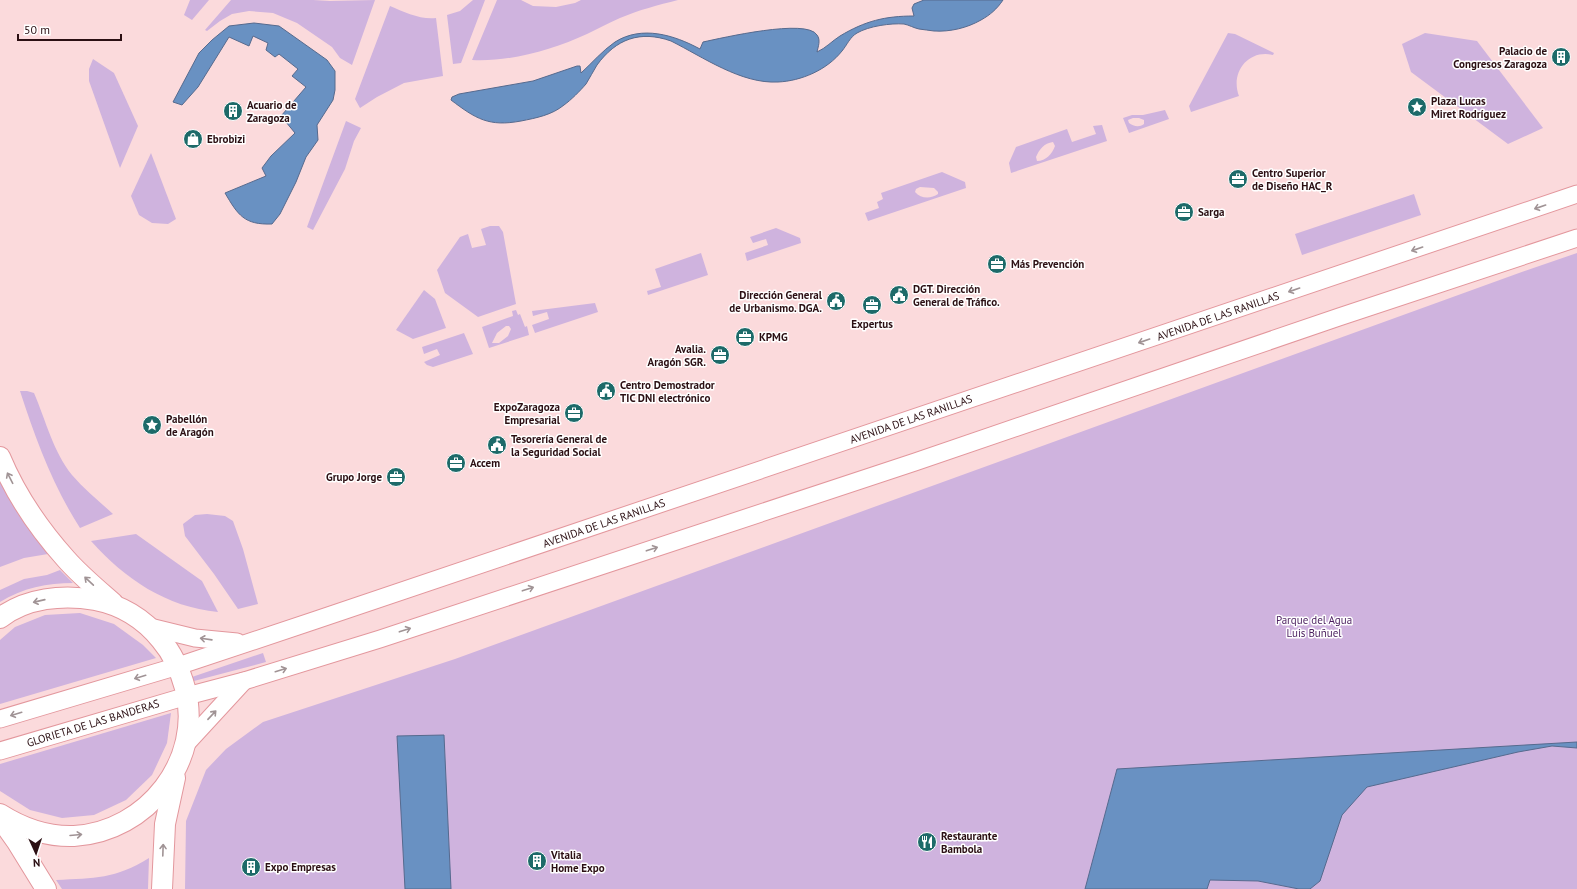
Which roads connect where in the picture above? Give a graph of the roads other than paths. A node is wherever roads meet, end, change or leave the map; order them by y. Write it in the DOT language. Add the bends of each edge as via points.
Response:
graph roads {
  1 [pos="1577,194"];
  2 [pos="1577,238"];
  3 [pos="0,457"];
  4 [pos="118,607"];
  5 [pos="0,618"];
  6 [pos="150,627"];
  7 [pos="245,643"];
  8 [pos="178,666"];
  9 [pos="244,681"];
  10 [pos="187,696"];
  11 [pos="0,719"];
  12 [pos="186,744"];
  13 [pos="0,751"];
  14 [pos="178,767"];
  15 [pos="0,814"];
  16 [pos="0,818"];
  17 [pos="46,889"];
  18 [pos="162,889"];
  1 -- 7 [label="main road, AVENIDA DE LAS RANILLAS, one-way"];
  9 -- 2 [label="main road, one-way" via="907,464"];
  4 -- 3 [label="main road, one-way" via="66,559 32,516"];
  4 -- 5 [label="main road, one-way" via="80,597 54,597 29,603"];
  4 -- 6 [label="main road"];
  7 -- 6 [label="main road, AVENIDA DE LAS RANILLAS, one-way" via="195,638"];
  6 -- 8 [label="main road" via="167,647"];
  7 -- 8 [label="main road, AVENIDA DE LAS RANILLAS"];
  8 -- 10 [label="main road"];
  8 -- 11 [label="main road, one-way"];
  9 -- 10 [label="main road"];
  12 -- 9 [label="main road, one-way"];
  10 -- 12 [label="main road" via="189,720"];
  10 -- 13 [label="main road, GLORIETA DE LAS BANDERAS"];
  12 -- 14 [label="main road"];
  15 -- 14 [label="main road, one-way" via="30,829 48,834 74,836 100,832 124,823 146,808 164,789"];
  18 -- 14 [label="main road, one-way" via="165,824"];
  16 -- 17 [label="main road"];
}
